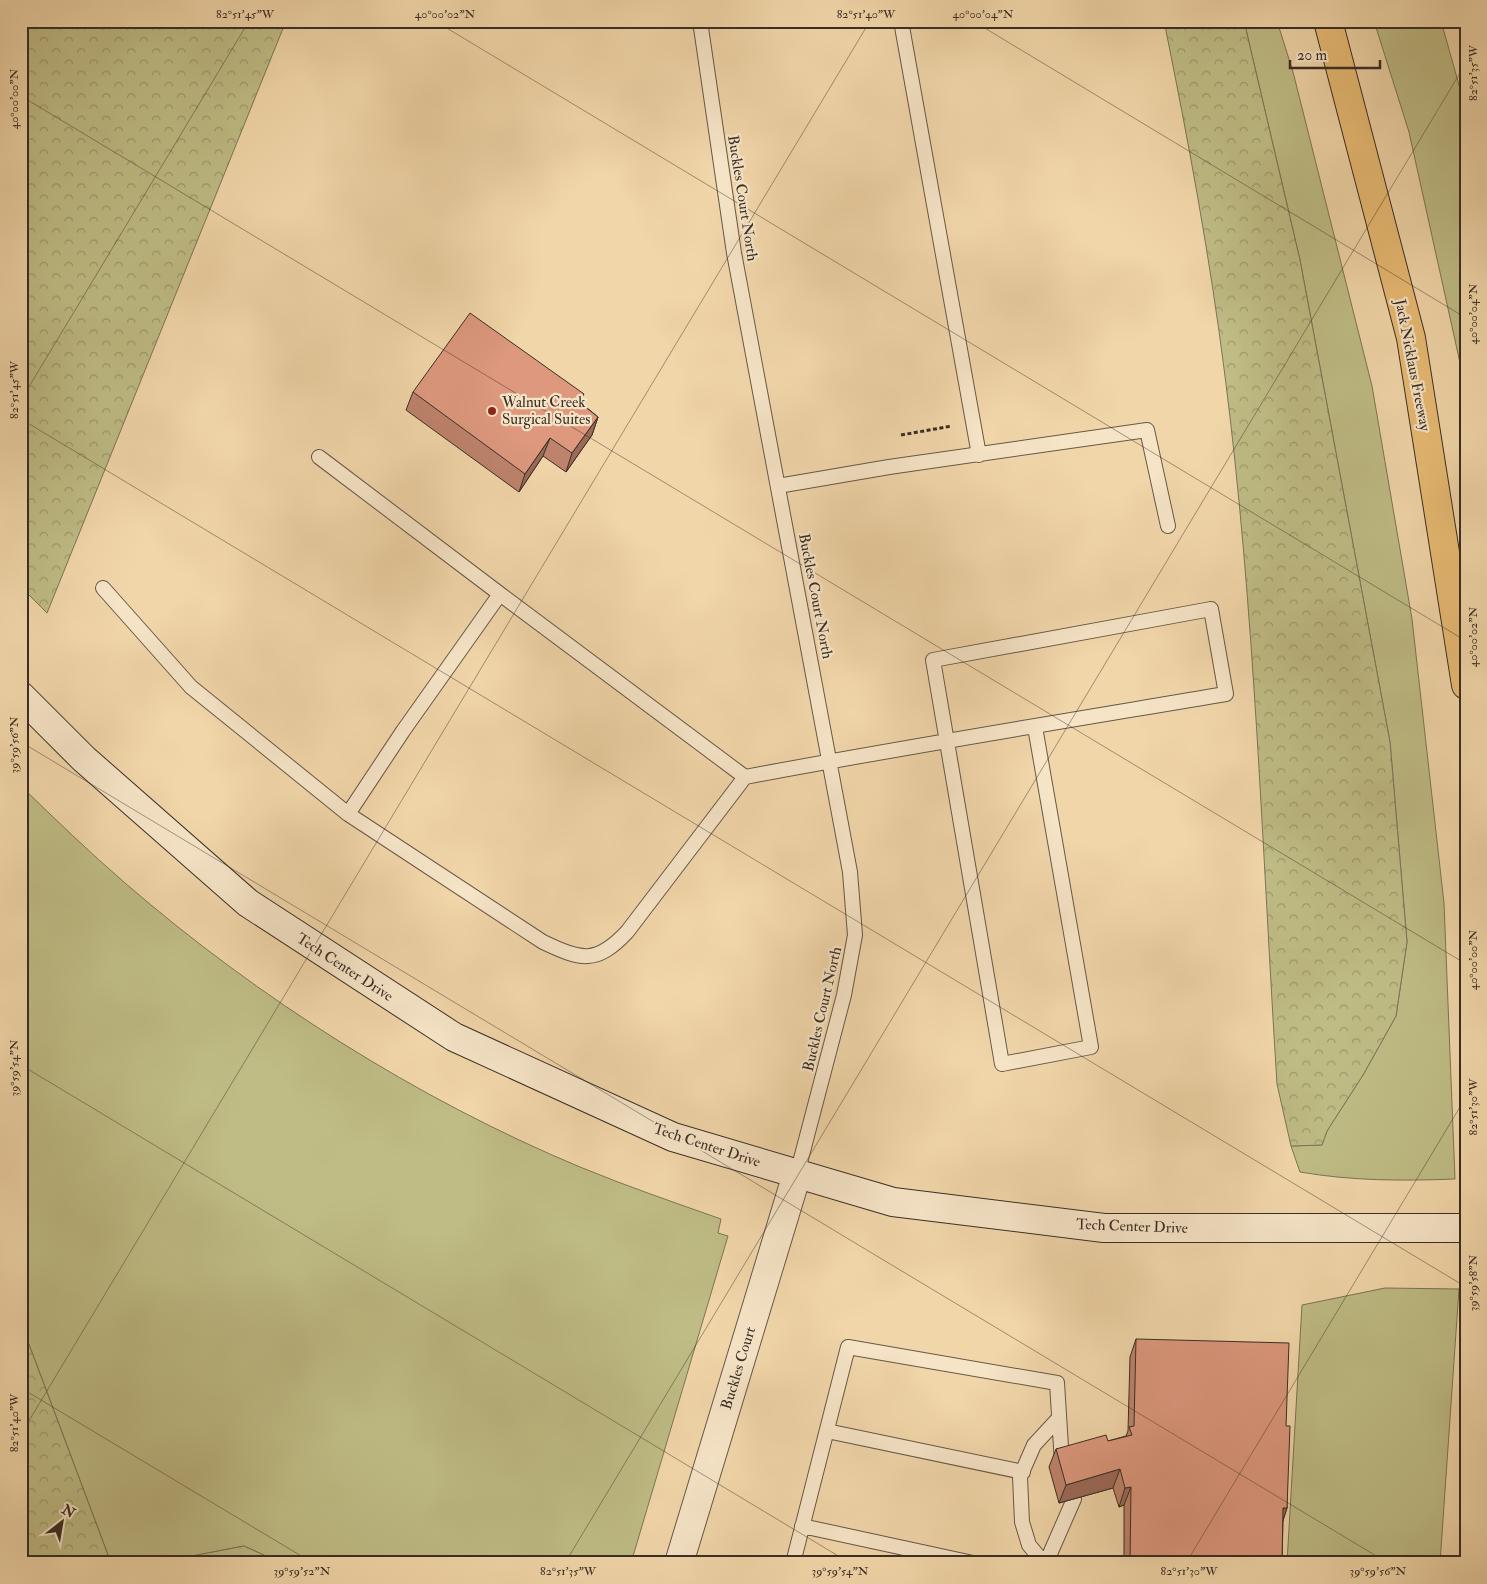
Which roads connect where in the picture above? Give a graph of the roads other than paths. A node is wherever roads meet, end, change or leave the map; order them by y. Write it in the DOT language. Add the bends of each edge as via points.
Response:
graph roads {
  1 [pos="700,21"];
  2 [pos="901,21"];
  3 [pos="1328,21"];
  4 [pos="979,455"];
  5 [pos="319,456"];
  6 [pos="778,486"];
  7 [pos="1168,526"];
  8 [pos="103,588"];
  9 [pos="500,594"];
  10 [pos="1466,685"];
  11 [pos="21,696"];
  12 [pos="1034,727"];
  13 [pos="946,741"];
  14 [pos="830,760"];
  15 [pos="745,777"];
  16 [pos="348,814"];
  17 [pos="797,1174"];
  18 [pos="1466,1228"];
  19 [pos="1059,1418"];
  20 [pos="827,1431"];
  21 [pos="1062,1464"];
  22 [pos="1023,1472"];
  23 [pos="1074,1498"];
  24 [pos="802,1526"];
  25 [pos="679,1563"];
  26 [pos="793,1563"];
  27 [pos="973,1563"];
  28 [pos="1045,1563"];
  1 -- 6 [label="lane, Buckles Court North" via="734,253"];
  2 -- 4 [label="lane"];
  3 -- 10 [label="highway, Jack Nicklaus Freeway" via="1411,338"];
  4 -- 6 [label="lane"];
  4 -- 7 [label="lane" via="1147,430"];
  5 -- 9 [label="lane"];
  6 -- 14 [label="lane, Buckles Court North"];
  8 -- 16 [label="lane" via="191,687"];
  9 -- 15 [label="lane"];
  9 -- 16 [label="lane"];
  11 -- 17 [label="main road, Tech Center Drive" via="84,759 248,904 454,1037 673,1137"];
  12 -- 13 [label="lane"];
  12 -- 13 [label="lane" via="1226,694 1211,609 933,660"];
  12 -- 13 [label="lane" via="1091,1047 1002,1064"];
  13 -- 14 [label="lane"];
  14 -- 15 [label="lane"];
  14 -- 17 [label="lane, Buckles Court North" via="850,872 854,935 844,995"];
  15 -- 16 [label="lane" via="627,932 616,944 588,957 572,956 543,942"];
  17 -- 18 [label="main road, Tech Center Drive" via="893,1202 1104,1228"];
  17 -- 25 [label="main road, Buckles Court"];
  19 -- 20 [label="lane" via="1057,1383 848,1347"];
  19 -- 21 [label="lane"];
  19 -- 22 [label="lane" via="1034,1445"];
  20 -- 22 [label="lane"];
  20 -- 24 [label="lane"];
  22 -- 28 [label="lane" via="1020,1477 1022,1522 1029,1546"];
  23 -- 28 [label="lane"];
  24 -- 26 [label="lane"];
  24 -- 27 [label="lane"];
}
